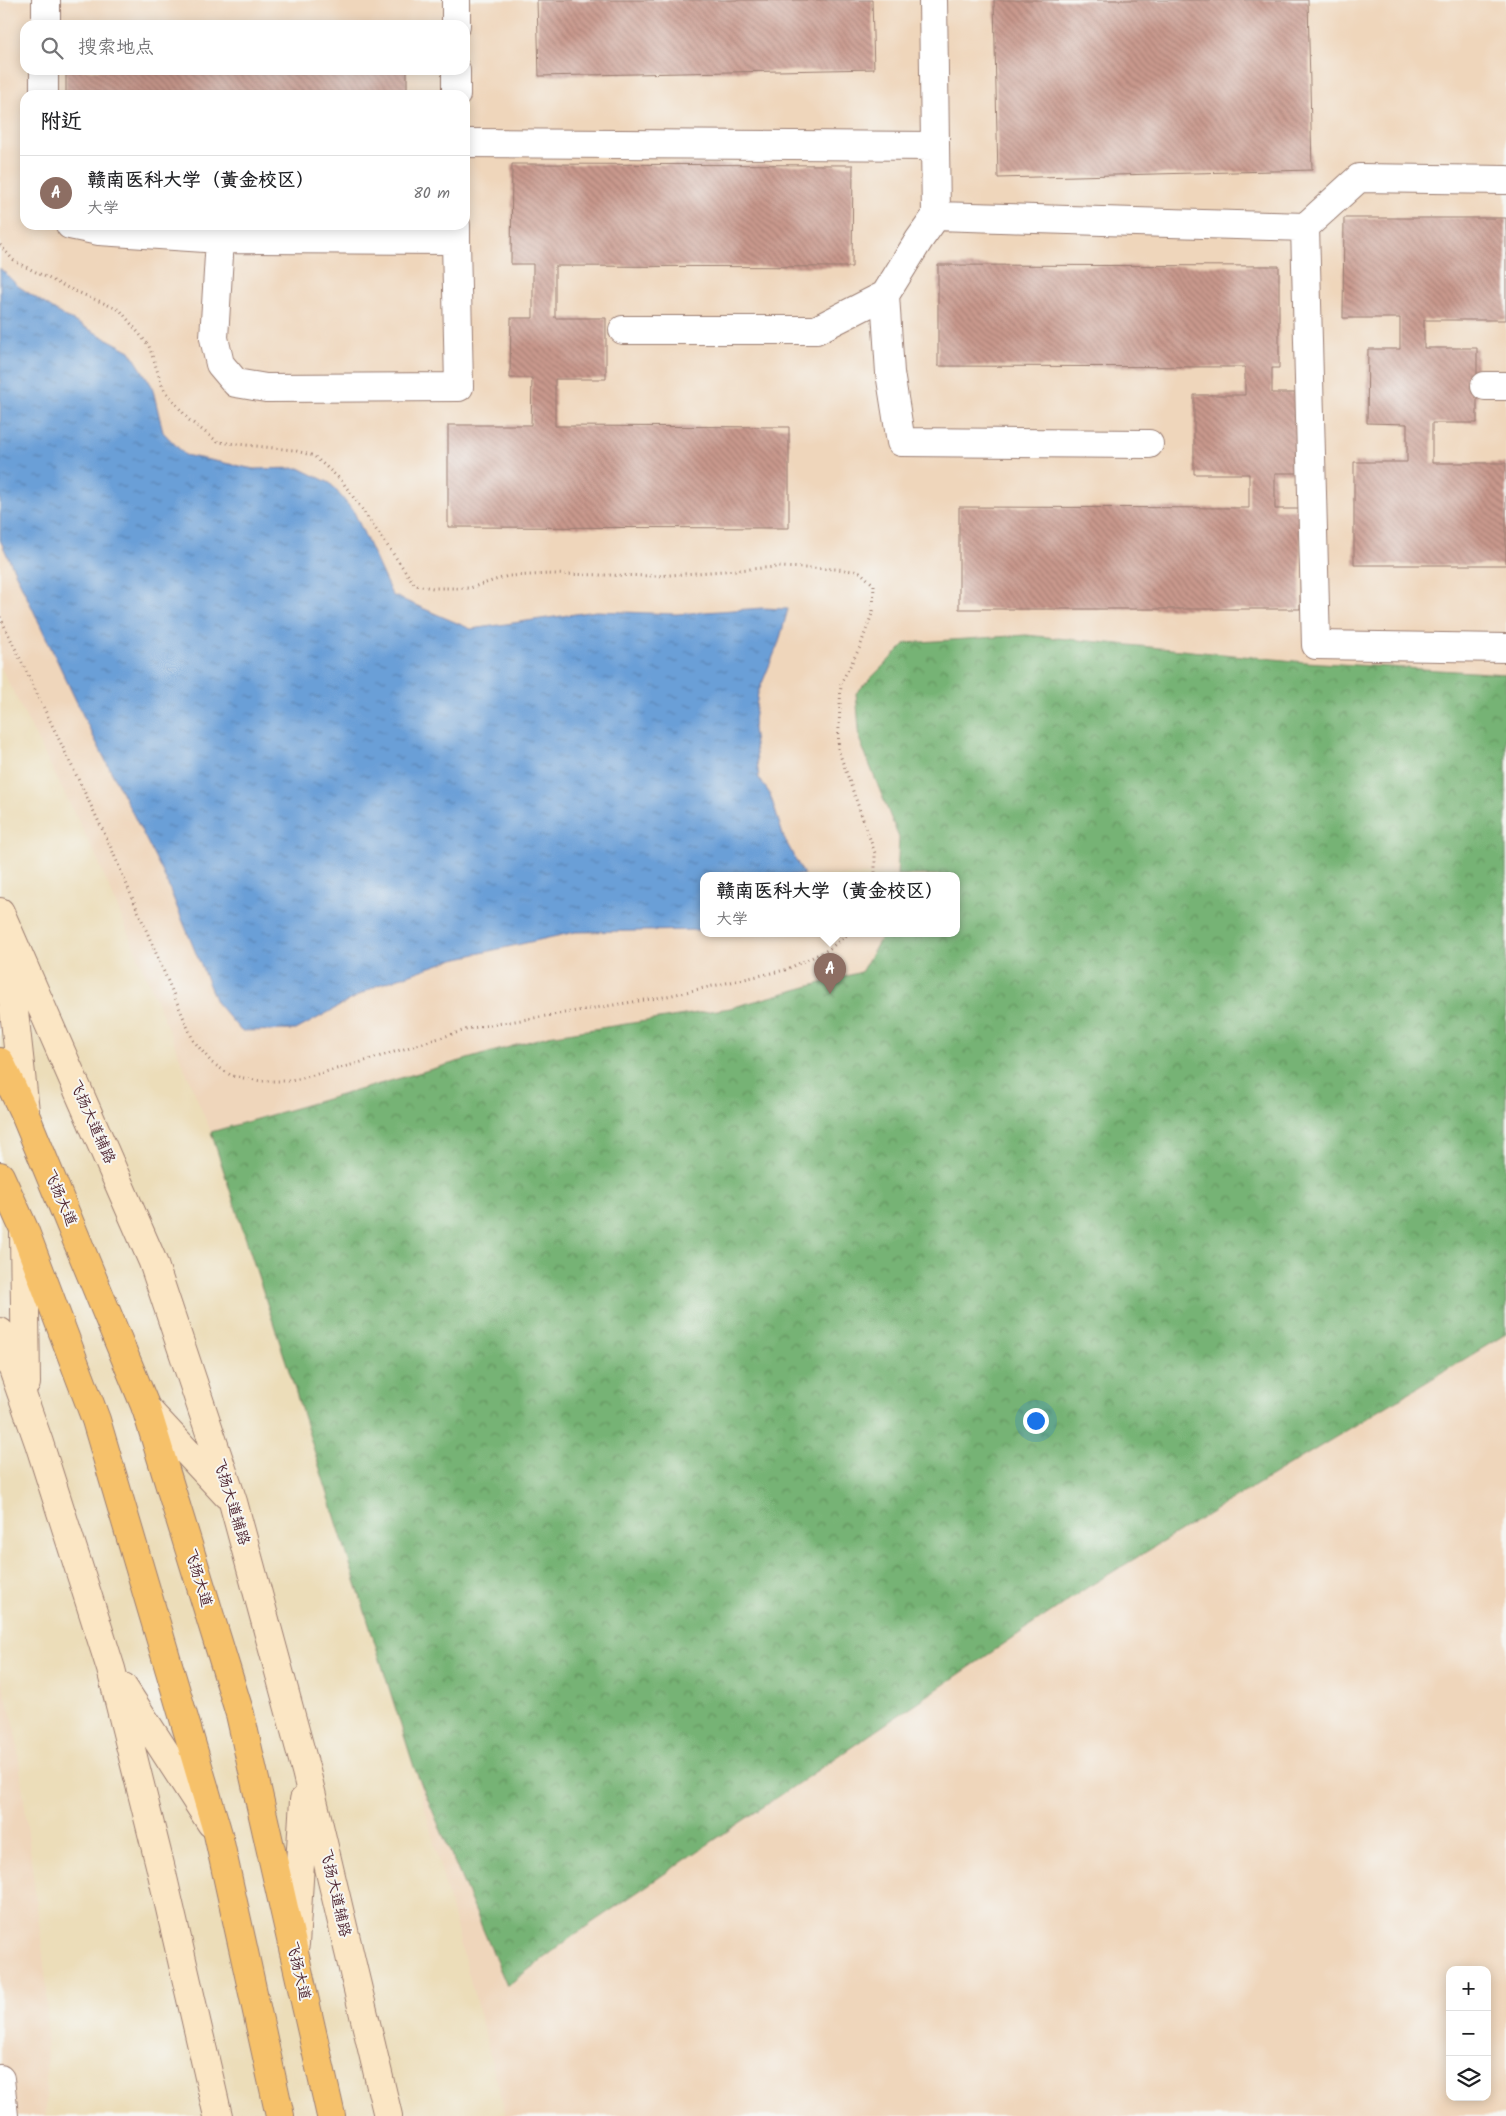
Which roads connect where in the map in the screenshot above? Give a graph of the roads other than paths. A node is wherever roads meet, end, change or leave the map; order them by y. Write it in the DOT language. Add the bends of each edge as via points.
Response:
graph roads {
  1 [pos="46,0"];
  2 [pos="456,0"];
  3 [pos="933,0"];
  4 [pos="46,20"];
  5 [pos="456,20"];
  6 [pos="44,75"];
  7 [pos="456,75"];
  8 [pos="44,90"];
  9 [pos="456,90"];
  10 [pos="470,143"];
  11 [pos="935,146"];
  12 [pos="1506,180"];
  13 [pos="936,216"];
  14 [pos="1305,227"];
  15 [pos="93,230"];
  16 [pos="456,232"];
  17 [pos="220,239"];
  18 [pos="885,295"];
  19 [pos="623,330"];
  20 [pos="1149,444"];
  21 [pos="1506,648"];
  22 [pos="2,915"];
  23 [pos="0,1062"];
  24 [pos="26,1117"];
  25 [pos="0,1176"];
  26 [pos="24,1229"];
  27 [pos="0,1332"];
  28 [pos="26,1405"];
  29 [pos="146,1408"];
  30 [pos="233,1502"];
  31 [pos="111,1669"];
  32 [pos="306,1771"];
  33 [pos="218,1834"];
  34 [pos="294,1956"];
  35 [pos="0,2079"];
  36 [pos="4,2116"];
  37 [pos="218,2116"];
  38 [pos="280,2116"];
  39 [pos="331,2116"];
  40 [pos="388,2116"];
  1 -- 4 [label="street"];
  2 -- 5 [label="street"];
  3 -- 11 [label="street"];
  6 -- 8 [label="street"];
  7 -- 9 [label="street"];
  10 -- 11 [label="street"];
  11 -- 13 [label="street"];
  12 -- 14 [label="street" via="1359,178"];
  13 -- 14 [label="street"];
  13 -- 18 [label="street"];
  14 -- 21 [label="street" via="1316,645"];
  15 -- 17 [label="street"];
  16 -- 17 [label="street"];
  16 -- 17 [label="street" via="459,387 266,388 236,383 220,364 214,338"];
  18 -- 19 [label="street" via="816,330"];
  18 -- 20 [label="street" via="890,373 901,442"];
  22 -- 24 [label="street"];
  22 -- 30 [label="street, 飞扬大道辅路" via="153,1262"];
  23 -- 24 [label="main road, 飞扬大道"];
  24 -- 29 [label="main road, 飞扬大道"];
  25 -- 26 [label="main road"];
  26 -- 28 [label="street"];
  26 -- 33 [label="main road" via="96,1420"];
  27 -- 28 [label="street"];
  28 -- 31 [label="street"];
  29 -- 30 [label="street"];
  29 -- 34 [label="main road, 飞扬大道" via="240,1714"];
  30 -- 32 [label="street, 飞扬大道辅路"];
  31 -- 33 [label="street"];
  31 -- 37 [label="street"];
  32 -- 34 [label="street"];
  32 -- 40 [label="street, 飞扬大道辅路"];
  33 -- 38 [label="main road"];
  34 -- 39 [label="main road, 飞扬大道"];
  35 -- 36 [label="street"];
}
